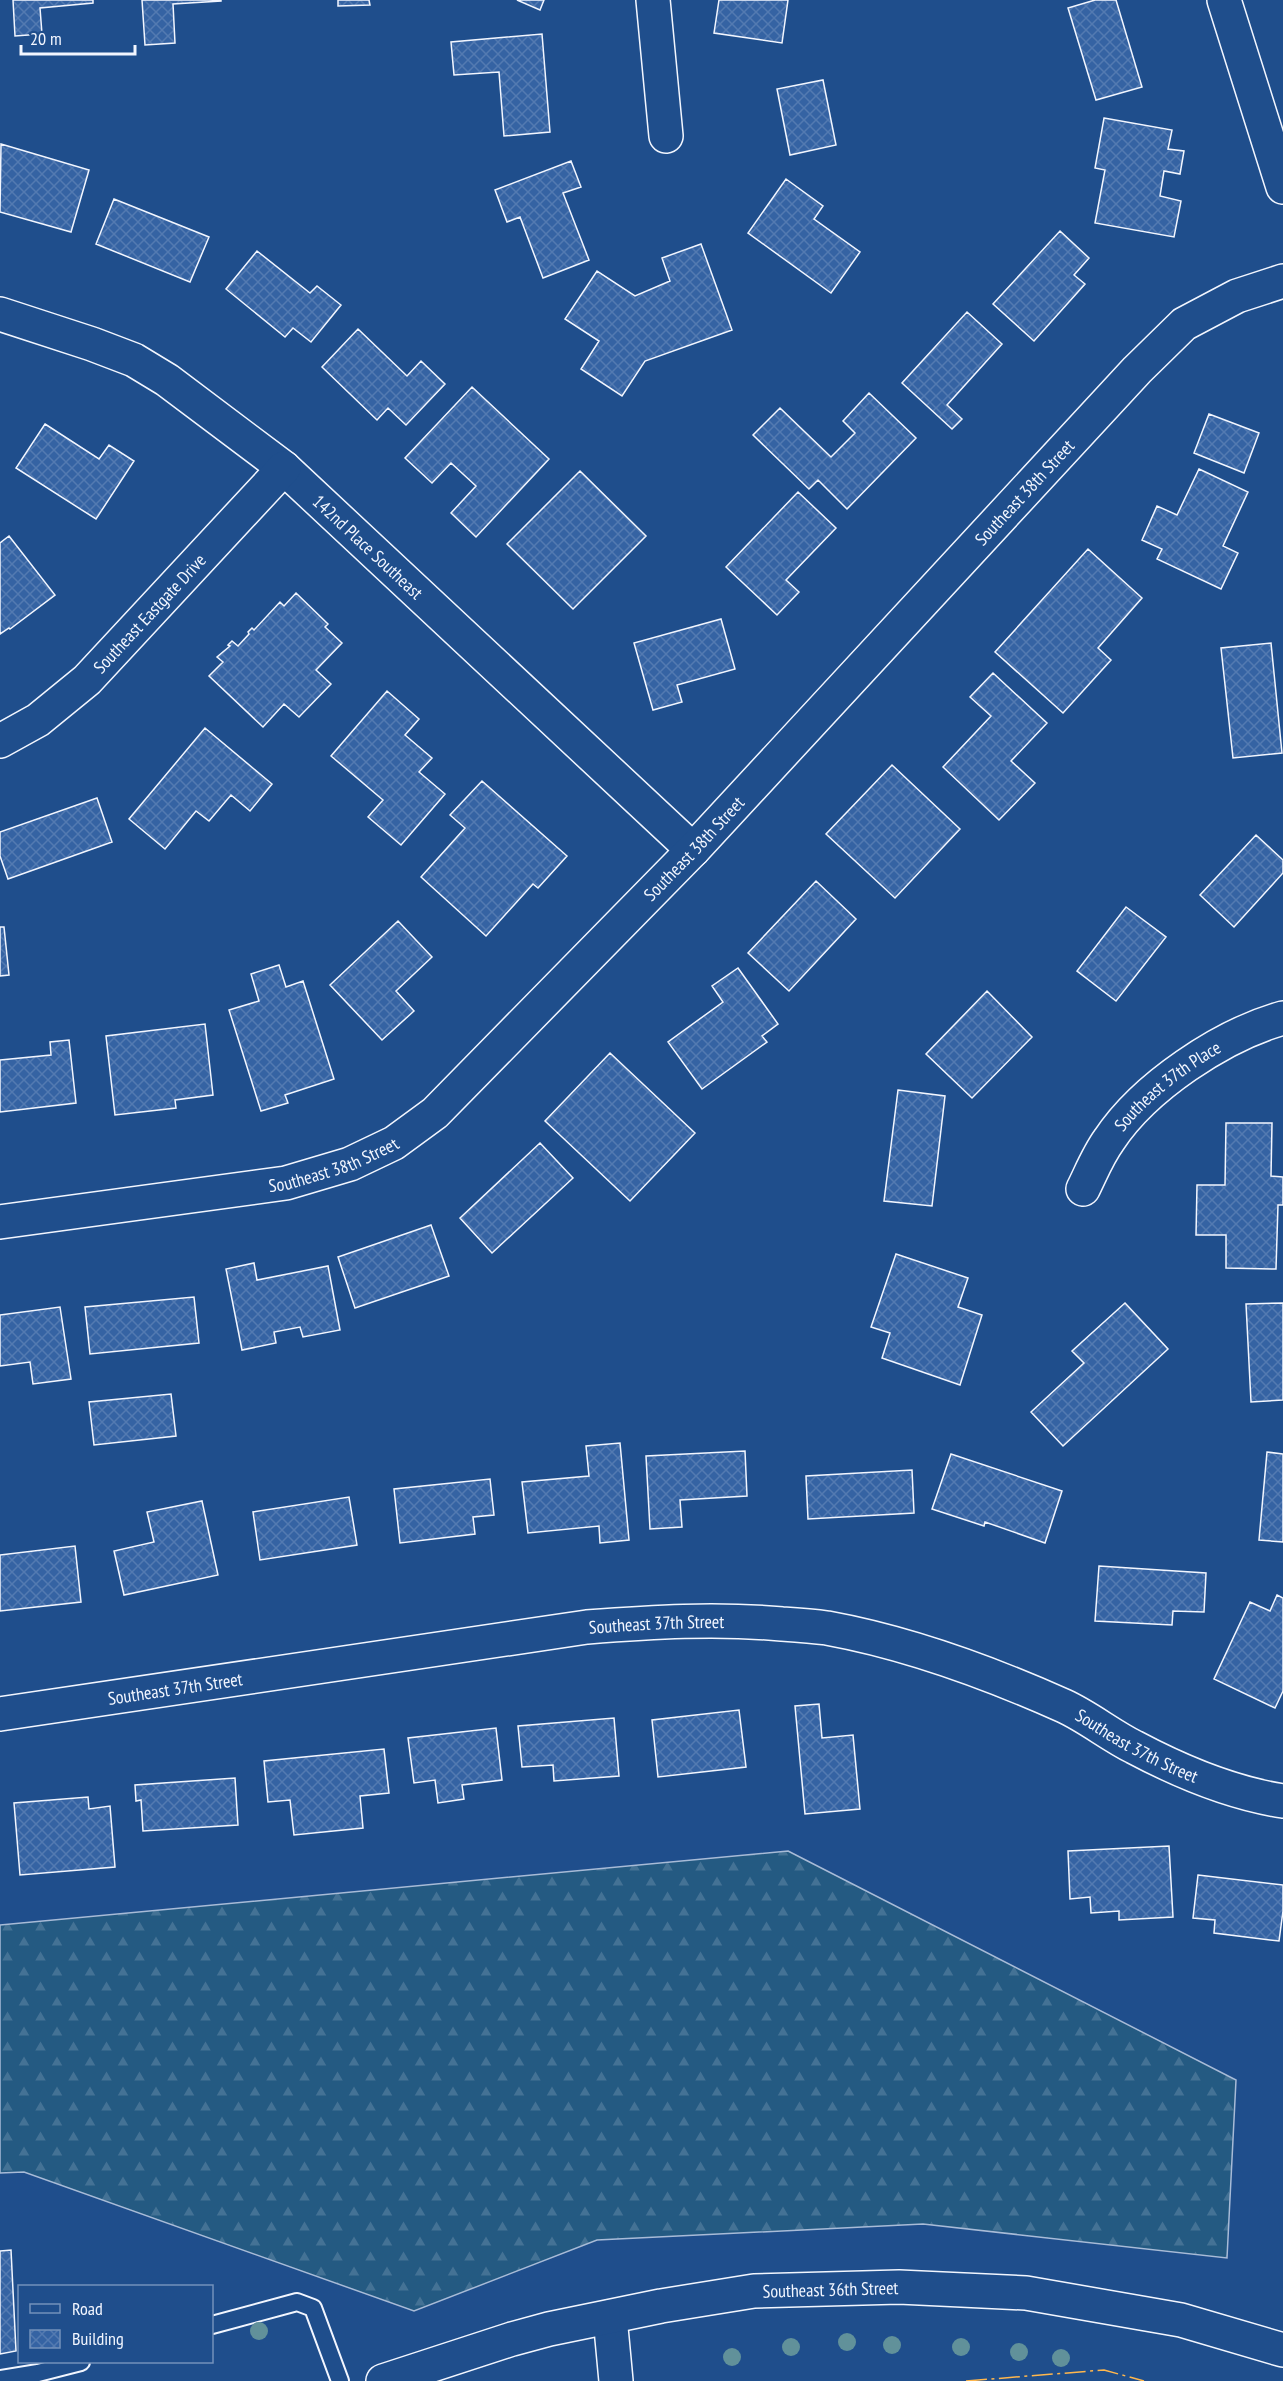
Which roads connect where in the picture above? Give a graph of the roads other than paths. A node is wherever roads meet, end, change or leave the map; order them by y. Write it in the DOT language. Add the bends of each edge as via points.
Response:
graph roads {
  1 [pos="653,0"];
  2 [pos="1224,0"];
  3 [pos="666,136"];
  4 [pos="1283,187"];
  5 [pos="1283,281"];
  6 [pos="0,314"];
  7 [pos="284,468"];
  8 [pos="0,741"];
  9 [pos="693,850"];
  10 [pos="1283,1018"];
  11 [pos="1083,1189"];
  12 [pos="0,1222"];
  13 [pos="0,1714"];
  14 [pos="1283,1801"];
  15 [pos="610,2317"];
  16 [pos="213,2325"];
  17 [pos="1283,2350"];
  18 [pos="74,2363"];
  19 [pos="0,2379"];
  20 [pos="340,2381"];
  21 [pos="383,2381"];
  22 [pos="616,2381"];
  1 -- 3 [label="street"];
  2 -- 4 [label="street"];
  5 -- 9 [label="street, Southeast 38th Street" via="1237,296 1184,324"];
  6 -- 7 [label="street, 142nd Place Southeast" via="134,360 167,380"];
  7 -- 8 [label="street, Southeast Eastgate Drive" via="87,680 38,720"];
  7 -- 9 [label="street, 142nd Place Southeast"];
  9 -- 12 [label="street, Southeast 38th Street" via="435,1113 394,1143 350,1164 286,1183"];
  10 -- 11 [label="street, Southeast 37th Place" via="1265,1023 1199,1057 1143,1099 1108,1140"];
  13 -- 14 [label="street, Southeast 37th Street" via="587,1627 675,1620 746,1621 826,1628 990,1674 1067,1708 1196,1777"];
  15 -- 17 [label="street, Southeast 36th Street" via="754,2292 899,2287 1037,2295 1180,2320"];
  15 -- 21 [label="street, Southeast 36th Street" via="512,2339"];
  15 -- 22 [label="street"];
  16 -- 20 [label="lane" via="297,2302 313,2308"];
  18 -- 19 [label="lane"];
}
